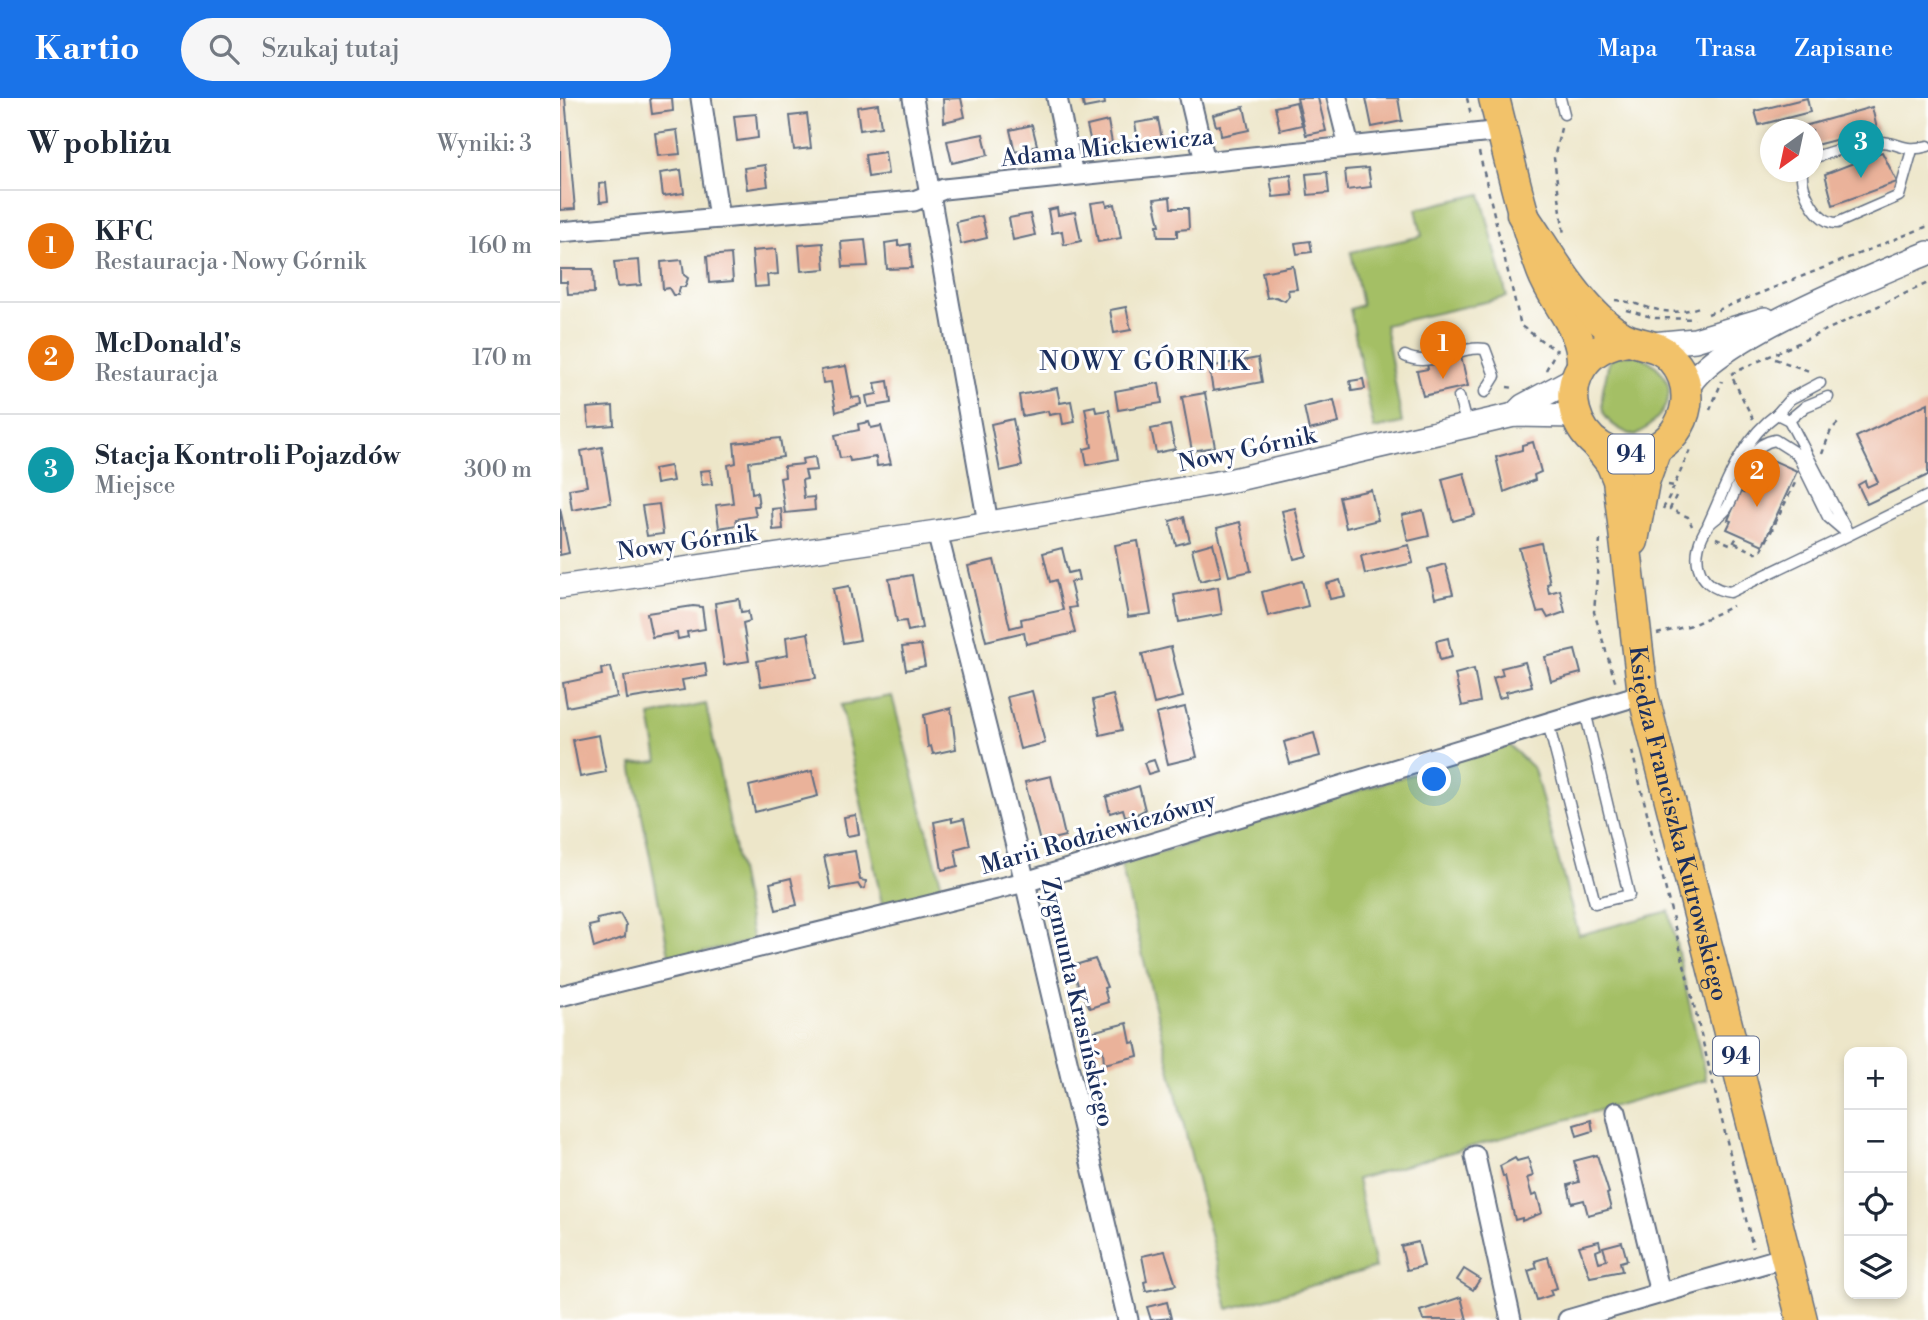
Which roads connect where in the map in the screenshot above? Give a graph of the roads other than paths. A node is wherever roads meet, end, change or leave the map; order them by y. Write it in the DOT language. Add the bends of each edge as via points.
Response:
graph roads {
  1 [pos="701,98"];
  2 [pos="913,98"];
  3 [pos="1057,98"];
  4 [pos="1190,98"];
  5 [pos="1337,98"];
  6 [pos="1494,98"];
  7 [pos="1560,98"];
  8 [pos="1564,114"];
  9 [pos="1502,131"];
  10 [pos="1349,146"];
  11 [pos="1928,146"];
  12 [pos="1912,150"];
  13 [pos="1823,155"];
  14 [pos="1205,161"];
  15 [pos="1073,175"];
  16 [pos="1804,182"];
  17 [pos="929,195"];
  18 [pos="1522,214"];
  19 [pos="719,218"];
  20 [pos="560,232"];
  21 [pos="1928,253"];
  22 [pos="1805,307"];
  23 [pos="1640,342"];
  24 [pos="1405,356"];
  25 [pos="1578,371"];
  26 [pos="1820,379"];
  27 [pos="1485,392"];
  28 [pos="1686,392"];
  29 [pos="1459,397"];
  30 [pos="1828,397"];
  31 [pos="1777,414"];
  32 [pos="1514,415"];
  33 [pos="1575,416"];
  34 [pos="1790,420"];
  35 [pos="1467,427"];
  36 [pos="1596,444"];
  37 [pos="1656,448"];
  38 [pos="1810,467"];
  39 [pos="1928,496"];
  40 [pos="988,523"];
  41 [pos="1708,525"];
  42 [pos="937,532"];
  43 [pos="1849,535"];
  44 [pos="1627,569"];
  45 [pos="560,587"];
  46 [pos="1643,694"];
  47 [pos="1585,711"];
  48 [pos="1548,723"];
  49 [pos="1025,882"];
  50 [pos="560,996"];
  51 [pos="1616,1112"];
  52 [pos="1475,1156"];
  53 [pos="1786,1256"];
  54 [pos="1660,1293"];
  55 [pos="1128,1320"];
  56 [pos="1511,1320"];
  57 [pos="1568,1320"];
  58 [pos="1802,1320"];
  1 -- 19 [label="street"];
  2 -- 17 [label="street"];
  3 -- 15 [label="street"];
  4 -- 14 [label="street"];
  5 -- 10 [label="street"];
  6 -- 9 [label="main road"];
  7 -- 8 [label="lane"];
  9 -- 10 [label="street, Adama Mickiewicza"];
  9 -- 18 [label="main road"];
  10 -- 14 [label="street, Adama Mickiewicza"];
  11 -- 12 [label="lane"];
  12 -- 13 [label="lane" via="1882,142"];
  12 -- 16 [label="lane" via="1899,196 1837,223 1815,211"];
  14 -- 15 [label="street, Adama Mickiewicza"];
  15 -- 17 [label="street, Adama Mickiewicza" via="944,189"];
  17 -- 19 [label="street, Adama Mickiewicza" via="914,201"];
  17 -- 40 [label="street"];
  18 -- 23 [label="main road" via="1602,321"];
  18 -- 25 [label="main road" via="1543,275 1578,336"];
  19 -- 20 [label="street, Adama Mickiewicza"];
  21 -- 22 [label="street"];
  22 -- 23 [label="street" via="1695,340"];
  22 -- 28 [label="street" via="1714,358 1697,373"];
  23 -- 25 [label="main road" via="1602,347"];
  23 -- 28 [label="main road" via="1672,359"];
  24 -- 27 [label="lane" via="1416,362 1475,347 1485,349 1495,376"];
  25 -- 32 [label="street, Nowy Górnik"];
  25 -- 33 [label="main road" via="1572,397"];
  26 -- 31 [label="lane"];
  28 -- 37 [label="main road, 94" via="1680,425"];
  29 -- 35 [label="lane"];
  30 -- 34 [label="lane"];
  31 -- 34 [label="lane"];
  31 -- 41 [label="lane" via="1747,442"];
  32 -- 33 [label="street, Nowy Górnik"];
  32 -- 35 [label="street, Nowy Górnik"];
  33 -- 36 [label="main road, 94"];
  34 -- 38 [label="lane"];
  35 -- 40 [label="street, Nowy Górnik" via="1233,480"];
  36 -- 37 [label="main road, 94" via="1626,455"];
  36 -- 44 [label="main road, Księdza Franciszka Kutrowskiego / 94" via="1618,480"];
  37 -- 44 [label="main road, Księdza Franciszka Kutrowskiego / 94" via="1642,490"];
  38 -- 41 [label="lane" via="1775,440 1766,441 1747,463 1727,510"];
  38 -- 43 [label="lane"];
  39 -- 43 [label="lane"];
  40 -- 42 [label="street, Nowy Górnik"];
  41 -- 43 [label="lane" via="1696,562 1700,575 1719,591 1730,592"];
  42 -- 45 [label="street, Nowy Górnik"];
  42 -- 49 [label="street, Zygmunta Krasińskiego"];
  44 -- 46 [label="main road, Księdza Franciszka Kutrowskiego / 94"];
  46 -- 47 [label="street, Marii Rodziewiczówny"];
  46 -- 53 [label="main road, Księdza Franciszka Kutrowskiego / 94"];
  47 -- 48 [label="street, Marii Rodziewiczówny"];
  47 -- 48 [label="lane" via="1629,895 1595,903"];
  48 -- 49 [label="street, Marii Rodziewiczówny"];
  49 -- 50 [label="street, Marii Rodziewiczówny"];
  49 -- 55 [label="street, Zygmunta Krasińskiego"];
  51 -- 54 [label="street"];
  52 -- 56 [label="street"];
  53 -- 54 [label="street"];
  53 -- 58 [label="main road, Księdza Franciszka Kutrowskiego / 94"];
  54 -- 57 [label="street"];
}
